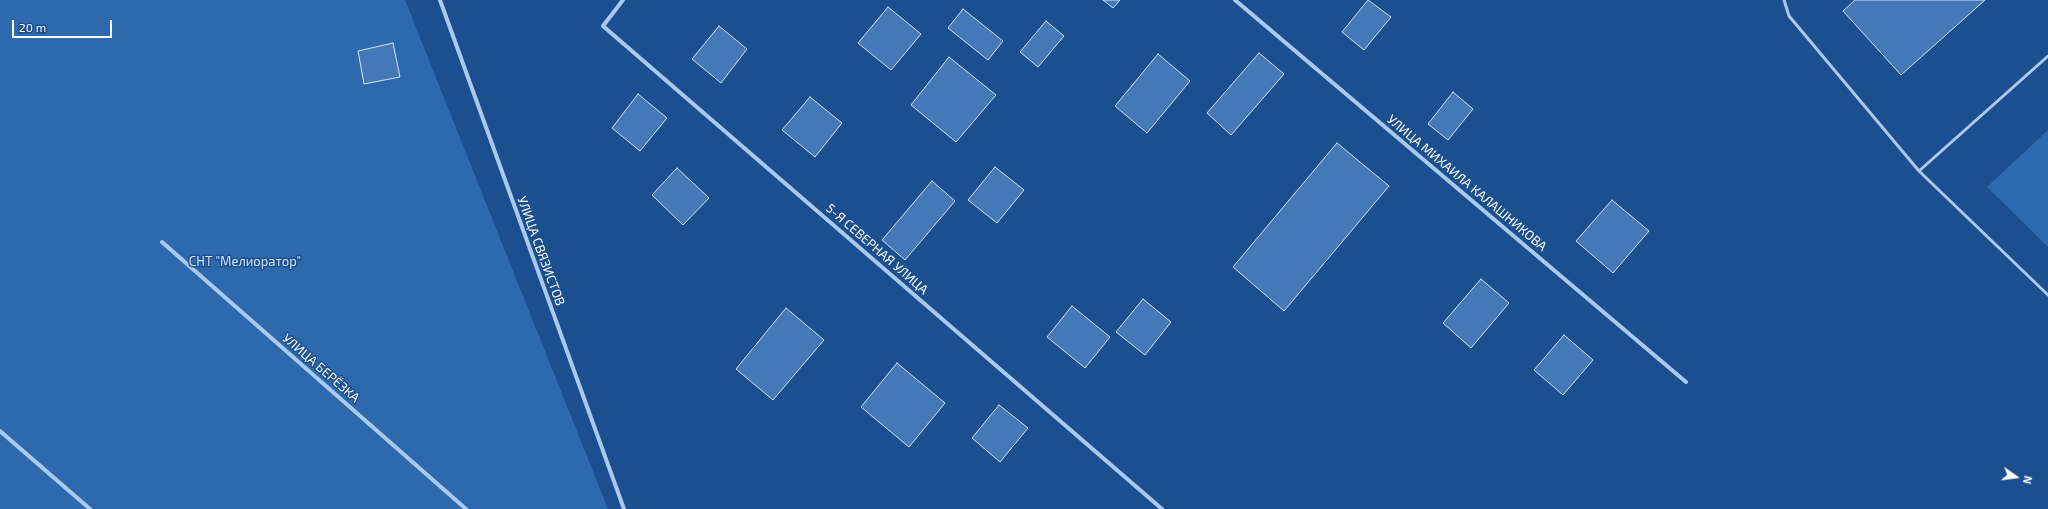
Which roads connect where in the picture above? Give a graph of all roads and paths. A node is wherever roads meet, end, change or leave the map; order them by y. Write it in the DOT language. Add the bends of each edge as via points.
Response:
graph roads {
  1 [pos="440,0"];
  2 [pos="624,0"];
  3 [pos="1235,0"];
  4 [pos="1784,0"];
  5 [pos="2048,56"];
  6 [pos="1919,171"];
  7 [pos="162,242"];
  8 [pos="2048,295"];
  9 [pos="1686,382"];
  10 [pos="0,431"];
  11 [pos="90,509"];
  12 [pos="466,509"];
  13 [pos="624,509"];
  14 [pos="1162,509"];
  1 -- 13 [label="street, УЛИЦА СВЯЗИСТОВ"];
  2 -- 14 [label="street, 5-Я СЕВЕРНАЯ УЛИЦА" via="603,26"];
  3 -- 9 [label="street, УЛИЦА МИХАИЛА КАЛАШНИКОВА"];
  4 -- 6 [label="lane" via="1789,16"];
  5 -- 6 [label="lane"];
  6 -- 8 [label="lane"];
  7 -- 12 [label="street, УЛИЦА БЕРЁЗКА"];
  10 -- 11 [label="street"];
}
